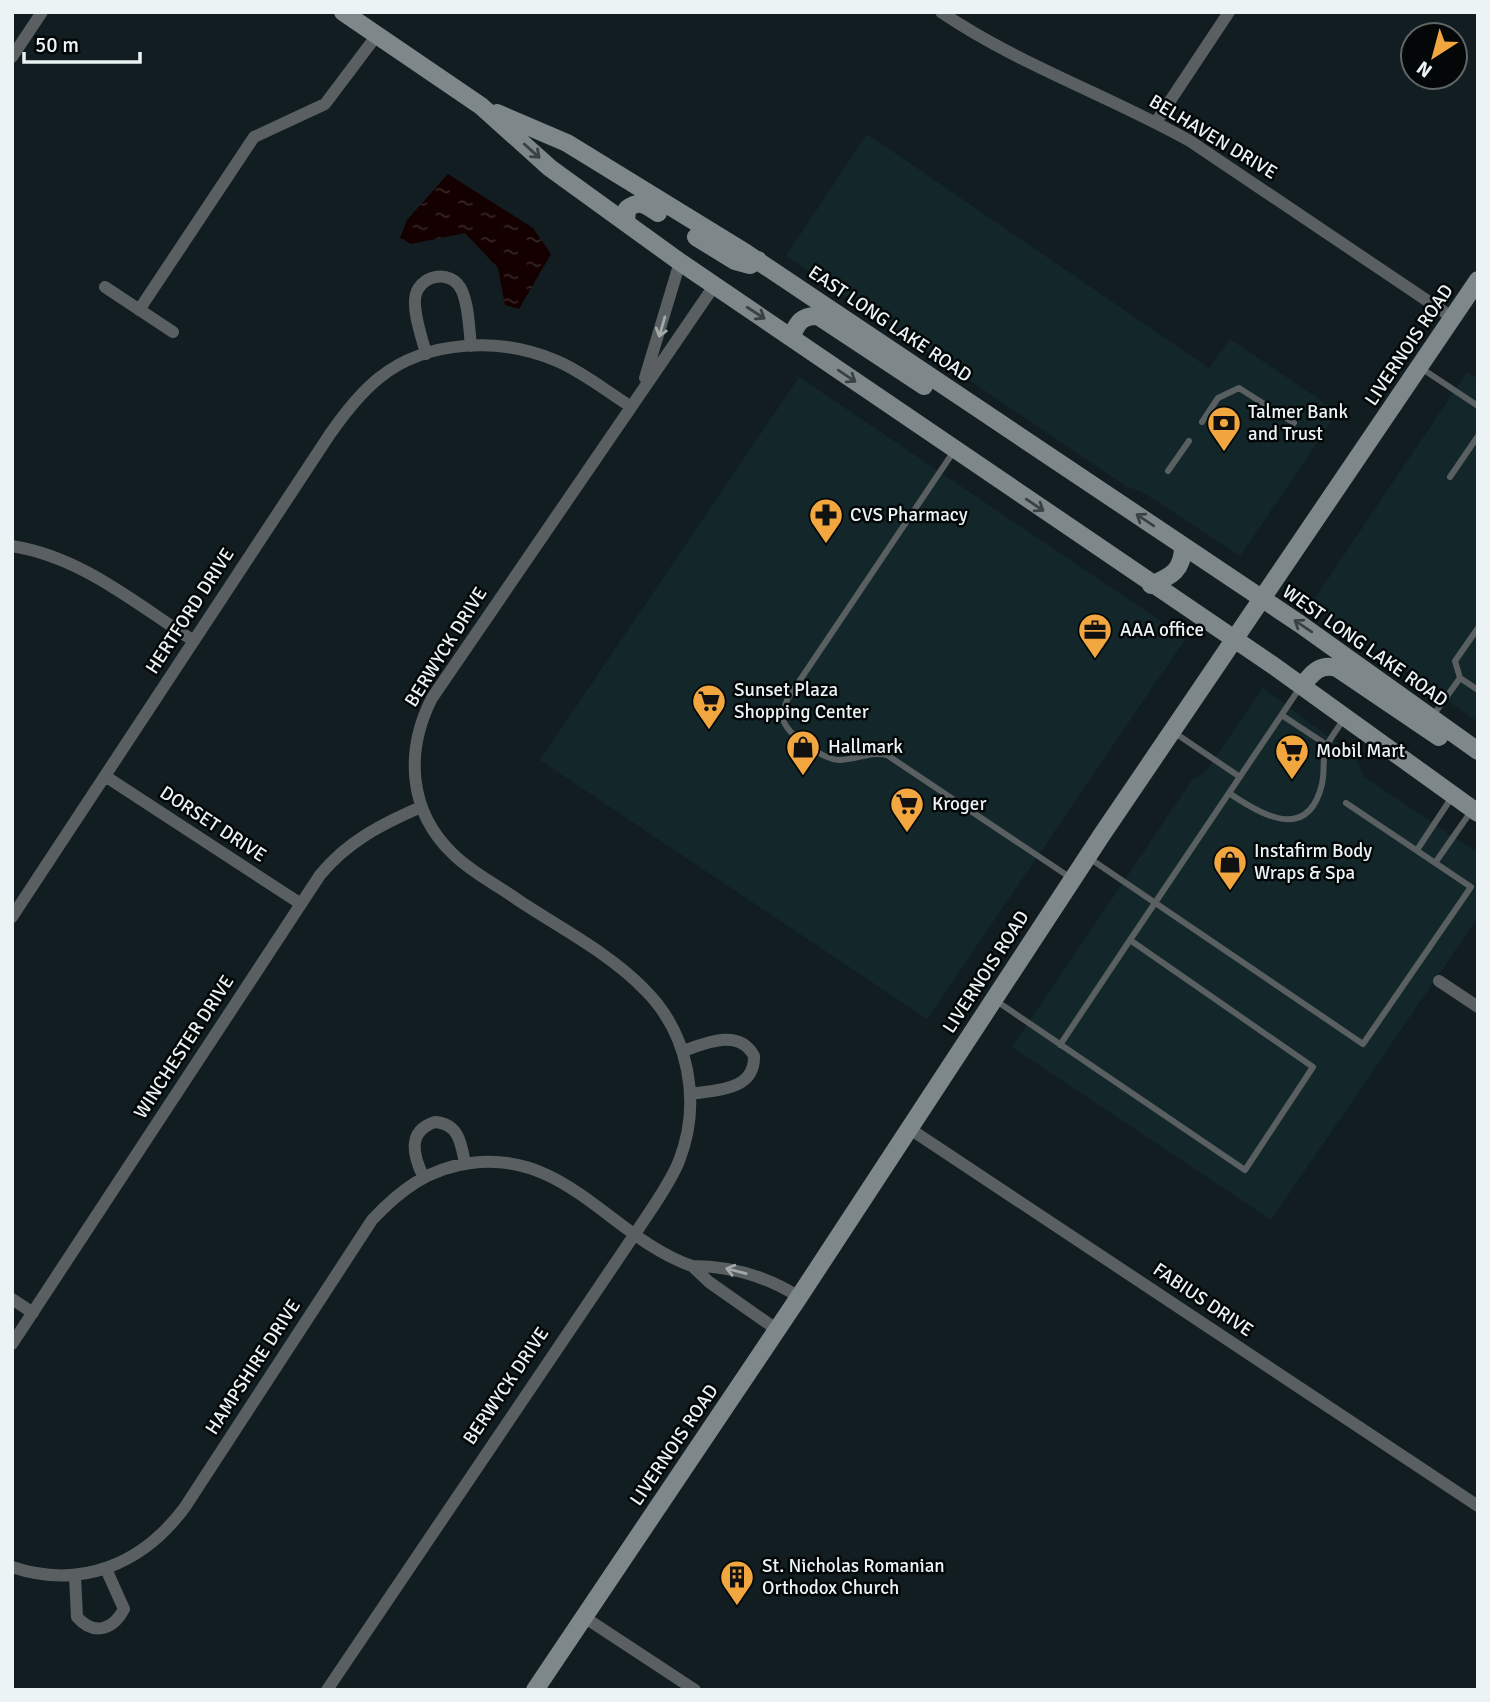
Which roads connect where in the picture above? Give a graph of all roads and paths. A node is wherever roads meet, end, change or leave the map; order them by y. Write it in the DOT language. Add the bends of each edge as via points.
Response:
graph roads {
  1 [pos="42,12"];
  2 [pos="343,12"];
  3 [pos="941,12"];
  4 [pos="1229,12"];
  5 [pos="377,35"];
  6 [pos="12,57"];
  7 [pos="481,106"];
  8 [pos="1156,122"];
  9 [pos="626,222"];
  10 [pos="758,260"];
  11 [pos="680,262"];
  12 [pos="1478,280"];
  13 [pos="714,286"];
  14 [pos="105,287"];
  15 [pos="139,310"];
  16 [pos="1453,318"];
  17 [pos="173,332"];
  18 [pos="792,336"];
  19 [pos="471,346"];
  20 [pos="426,354"];
  21 [pos="1419,367"];
  22 [pos="640,392"];
  23 [pos="630,406"];
  24 [pos="1478,406"];
  25 [pos="1202,422"];
  26 [pos="1294,423"];
  27 [pos="1478,436"];
  28 [pos="1189,441"];
  29 [pos="955,450"];
  30 [pos="1168,471"];
  31 [pos="1450,477"];
  32 [pos="1088,482"];
  33 [pos="12,546"];
  34 [pos="1183,546"];
  35 [pos="1151,585"];
  36 [pos="1263,599"];
  37 [pos="1478,628"];
  38 [pos="1235,640"];
  39 [pos="194,641"];
  40 [pos="1460,678"];
  41 [pos="1302,686"];
  42 [pos="1478,690"];
  43 [pos="1283,716"];
  44 [pos="1431,718"];
  45 [pos="1351,721"];
  46 [pos="1173,732"];
  47 [pos="1327,745"];
  48 [pos="1478,752"];
  49 [pos="105,776"];
  50 [pos="1240,777"];
  51 [pos="1229,793"];
  52 [pos="1453,796"];
  53 [pos="1346,803"];
  54 [pos="421,807"];
  55 [pos="1476,807"];
  56 [pos="1417,850"];
  57 [pos="1087,857"];
  58 [pos="1435,863"];
  59 [pos="1072,879"];
  60 [pos="1156,903"];
  61 [pos="301,904"];
  62 [pos="12,917"];
  63 [pos="1130,940"];
  64 [pos="1439,981"];
  65 [pos="993,999"];
  66 [pos="1478,1007"];
  67 [pos="1060,1045"];
  68 [pos="682,1051"];
  69 [pos="690,1094"];
  70 [pos="907,1127"];
  71 [pos="465,1163"];
  72 [pos="424,1176"];
  73 [pos="636,1233"];
  74 [pos="692,1266"];
  75 [pos="799,1297"];
  76 [pos="12,1299"];
  77 [pos="33,1313"];
  78 [pos="776,1329"];
  79 [pos="12,1344"];
  80 [pos="1478,1506"];
  81 [pos="12,1567"];
  82 [pos="106,1569"];
  83 [pos="75,1576"];
  84 [pos="584,1617"];
  85 [pos="327,1690"];
  86 [pos="535,1690"];
  87 [pos="695,1690"];
  1 -- 6 [label="street"];
  2 -- 5 [label="main road, EAST LONG LAKE ROAD"];
  3 -- 8 [label="street, BELHAVEN DRIVE" via="1018,59"];
  4 -- 8 [label="street"];
  5 -- 7 [label="main road, EAST LONG LAKE ROAD"];
  5 -- 15 [label="street" via="325,104 254,137"];
  7 -- 9 [label="main road, EAST LONG LAKE ROAD, one-way" via="550,168"];
  7 -- 10 [label="main road, EAST LONG LAKE ROAD" via="566,143"];
  8 -- 16 [label="street, BELHAVEN DRIVE" via="1238,171"];
  9 -- 10 [label="main road" via="628,209 640,202 735,261 750,265"];
  9 -- 11 [label="main road, EAST LONG LAKE ROAD"];
  10 -- 32 [label="main road, EAST LONG LAKE ROAD"];
  11 -- 13 [label="main road, EAST LONG LAKE ROAD"];
  11 -- 22 [label="street, BERWYCK DRIVE, one-way"];
  12 -- 16 [label="main road, LIVERNOIS ROAD"];
  13 -- 18 [label="main road, EAST LONG LAKE ROAD, one-way"];
  13 -- 22 [label="street, BERWYCK DRIVE"];
  14 -- 15 [label="street"];
  15 -- 17 [label="street"];
  16 -- 21 [label="main road, LIVERNOIS ROAD"];
  18 -- 29 [label="main road, EAST LONG LAKE ROAD, one-way"];
  18 -- 32 [label="main road" via="801,320 818,316 1052,472"];
  19 -- 20 [label="street, HERTFORD DRIVE"];
  19 -- 20 [label="street" via="462,290 449,278 433,277 420,285 415,299"];
  19 -- 23 [label="street, HERTFORD DRIVE" via="543,355"];
  20 -- 39 [label="street, HERTFORD DRIVE" via="381,376 352,404"];
  21 -- 24 [label="lane"];
  21 -- 36 [label="main road, LIVERNOIS ROAD"];
  22 -- 23 [label="street, BERWYCK DRIVE"];
  23 -- 54 [label="street, BERWYCK DRIVE" via="432,698 413,757"];
  25 -- 26 [label="lane" via="1218,398 1239,388"];
  27 -- 31 [label="lane"];
  28 -- 30 [label="lane"];
  29 -- 35 [label="main road, EAST LONG LAKE ROAD, one-way"];
  29 -- 59 [label="lane" via="788,698 783,722 790,732 839,760 887,755"];
  34 -- 32 [label="main road, EAST LONG LAKE ROAD, one-way"];
  33 -- 39 [label="street" via="77,565"];
  34 -- 35 [label="main road" via="1183,563 1175,573"];
  34 -- 36 [label="main road, EAST LONG LAKE ROAD"];
  35 -- 38 [label="main road, EAST LONG LAKE ROAD"];
  36 -- 38 [label="main road, LIVERNOIS ROAD"];
  44 -- 36 [label="main road, WEST LONG LAKE ROAD, one-way"];
  37 -- 40 [label="lane" via="1455,661"];
  38 -- 41 [label="main road"];
  38 -- 46 [label="main road, LIVERNOIS ROAD"];
  39 -- 49 [label="street, HERTFORD DRIVE"];
  40 -- 42 [label="lane"];
  40 -- 44 [label="lane"];
  41 -- 43 [label="lane"];
  41 -- 45 [label="main road"];
  41 -- 48 [label="main road" via="1318,668 1337,668 1424,728"];
  43 -- 47 [label="lane"];
  43 -- 50 [label="lane"];
  44 -- 48 [label="main road, WEST LONG LAKE ROAD"];
  45 -- 47 [label="lane"];
  45 -- 52 [label="main road"];
  45 -- 55 [label="main road" via="1386,733"];
  46 -- 50 [label="lane"];
  46 -- 57 [label="main road, LIVERNOIS ROAD"];
  47 -- 51 [label="lane" via="1317,801 1294,819 1262,815"];
  49 -- 61 [label="street, DORSET DRIVE"];
  49 -- 62 [label="street, HERTFORD DRIVE"];
  50 -- 51 [label="lane"];
  51 -- 60 [label="lane"];
  52 -- 55 [label="main road"];
  52 -- 56 [label="lane"];
  53 -- 56 [label="lane"];
  54 -- 61 [label="street, WINCHESTER DRIVE" via="356,840 331,863"];
  54 -- 68 [label="street, BERWYCK DRIVE" via="441,841 461,861 644,988 669,1020"];
  55 -- 58 [label="lane"];
  56 -- 58 [label="lane"];
  57 -- 59 [label="main road, LIVERNOIS ROAD"];
  57 -- 60 [label="lane"];
  58 -- 60 [label="lane" via="1471,887 1363,1044"];
  59 -- 65 [label="main road, LIVERNOIS ROAD"];
  60 -- 63 [label="lane"];
  61 -- 77 [label="street, WINCHESTER DRIVE"];
  63 -- 67 [label="lane"];
  63 -- 67 [label="lane" via="1313,1067 1245,1170"];
  64 -- 66 [label="street"];
  65 -- 67 [label="lane"];
  65 -- 70 [label="main road, LIVERNOIS ROAD"];
  68 -- 69 [label="street, BERWYCK DRIVE"];
  68 -- 69 [label="street" via="727,1039 743,1043 754,1056 752,1072 741,1084"];
  69 -- 73 [label="street, BERWYCK DRIVE" via="688,1132 679,1162"];
  70 -- 75 [label="main road, LIVERNOIS ROAD"];
  70 -- 80 [label="street, FABIUS DRIVE"];
  71 -- 72 [label="street, HAMPSHIRE DRIVE"];
  71 -- 72 [label="street" via="452,1127 435,1122 420,1129 414,1144"];
  71 -- 73 [label="street, HAMPSHIRE DRIVE" via="500,1161 542,1172"];
  72 -- 82 [label="street, HAMPSHIRE DRIVE" via="391,1199 367,1228 175,1520 148,1548"];
  73 -- 74 [label="street, HAMPSHIRE DRIVE"];
  73 -- 85 [label="street, BERWYCK DRIVE"];
  75 -- 74 [label="street, HAMPSHIRE DRIVE, one-way" via="748,1274 718,1266"];
  74 -- 78 [label="street, HAMPSHIRE DRIVE"];
  75 -- 78 [label="main road, LIVERNOIS ROAD"];
  76 -- 77 [label="street"];
  77 -- 79 [label="street, WINCHESTER DRIVE"];
  78 -- 84 [label="main road, LIVERNOIS ROAD"];
  81 -- 83 [label="street, HAMPSHIRE DRIVE" via="41,1575"];
  82 -- 83 [label="street, HAMPSHIRE DRIVE"];
  82 -- 83 [label="street" via="124,1609 118,1620 101,1629 76,1617"];
  84 -- 86 [label="main road, LIVERNOIS ROAD"];
  84 -- 87 [label="street"];
}
